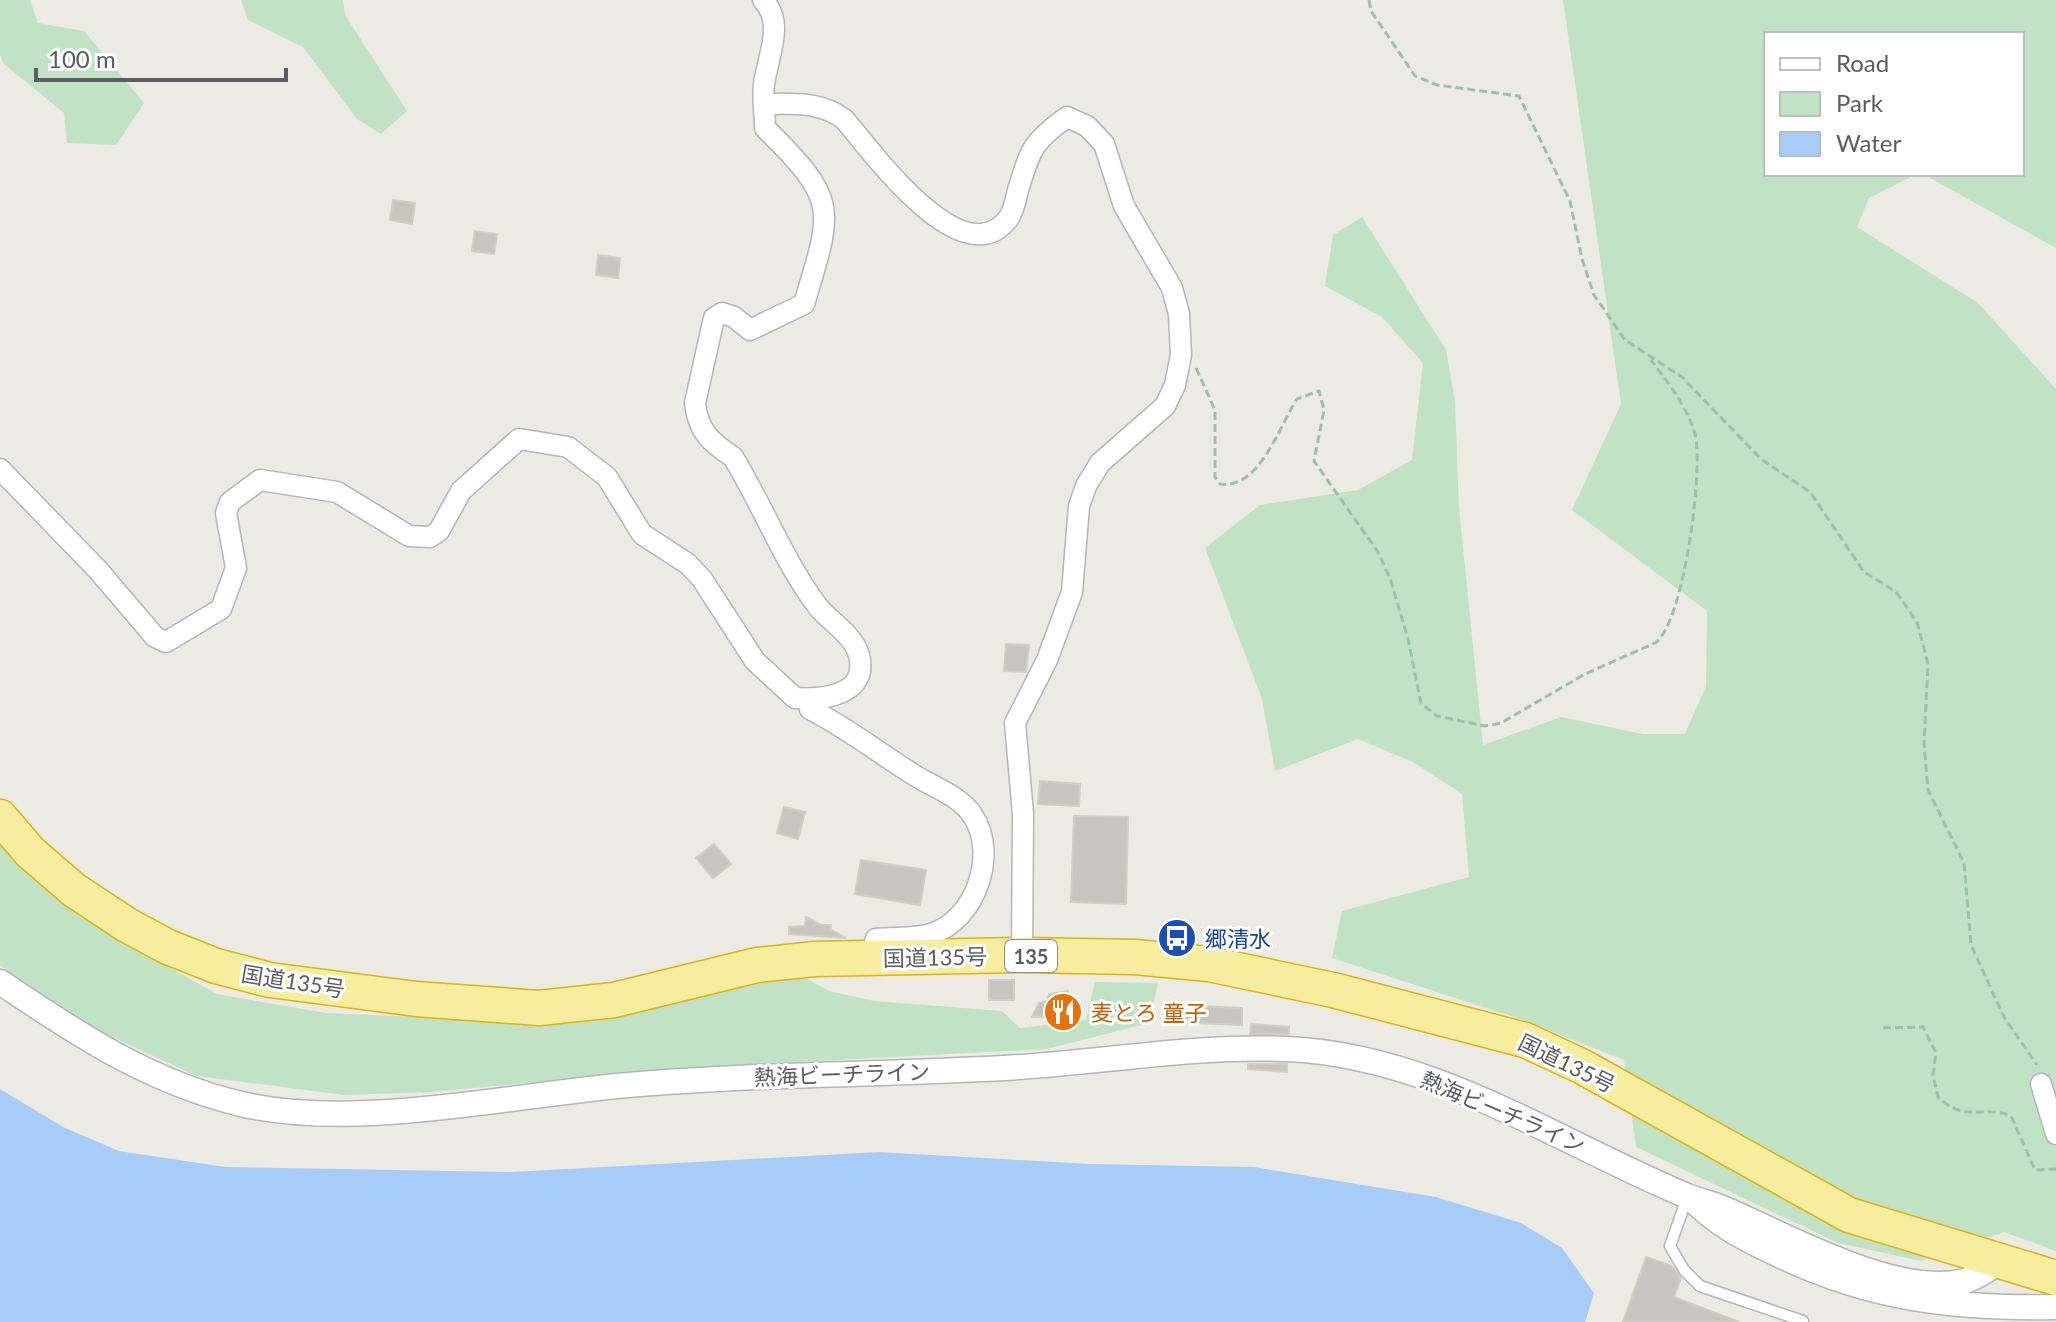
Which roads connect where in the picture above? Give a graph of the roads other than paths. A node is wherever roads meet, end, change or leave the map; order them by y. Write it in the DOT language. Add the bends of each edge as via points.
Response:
graph roads {
  1 [pos="763,0"];
  2 [pos="764,104"];
  3 [pos="0,469"];
  4 [pos="808,699"];
  5 [pos="0,817"];
  6 [pos="1022,955"];
  7 [pos="870,958"];
  8 [pos="0,982"];
  9 [pos="2041,1084"];
  10 [pos="2056,1134"];
  11 [pos="1688,1196"];
  12 [pos="2001,1261"];
  13 [pos="2056,1278"];
  14 [pos="2056,1307"];
  15 [pos="1803,1321"];
  1 -- 2 [label="street" via="774,14"];
  2 -- 4 [label="street" via="765,128 815,182 825,208 824,238 804,304 750,330 722,313 714,318 695,403 700,428 733,457 818,607 859,656 854,686 841,694"];
  2 -- 6 [label="street" via="830,109 922,209 940,221 980,233 1008,219 1032,146 1042,135 1067,117 1087,126 1104,144 1124,206 1172,288 1181,355 1175,385 1165,406 1100,463 1086,486 1079,506 1072,592 1047,660 1015,723 1023,814"];
  3 -- 4 [label="street" via="155,637 166,642 221,609 236,568 226,513 230,502 260,480 337,492 420,539 439,531 461,491 519,439 568,447 614,485 642,534 702,579 755,661 795,698"];
  4 -- 7 [label="street" via="810,709 853,731 972,814 983,836 980,881 959,915 932,933 876,939"];
  5 -- 7 [label="highway, 国道135号 / 135" via="74,890 127,925 216,966 270,980 539,1008 614,1000 757,965"];
  6 -- 7 [label="highway, 国道135号 / 135"];
  6 -- 12 [label="highway, 国道135号 / 135" via="1209,964 1488,1029 1581,1066 1849,1215"];
  8 -- 11 [label="street, 熱海ビーチライン" via="100,1050 201,1092 242,1104 341,1112 698,1079 1009,1068 1238,1049 1305,1050 1380,1063 1434,1081"];
  9 -- 10 [label="street"];
  11 -- 12 [label="street, 熱海ビーチライン" via="1838,1260 1899,1277 1965,1281"];
  11 -- 14 [label="street, 熱海ビーチライン" via="1715,1222 1857,1287 1965,1306"];
  11 -- 15 [label="lane" via="1670,1246 1684,1270 1700,1286"];
  12 -- 13 [label="highway, 国道135号 / 135"];
}
